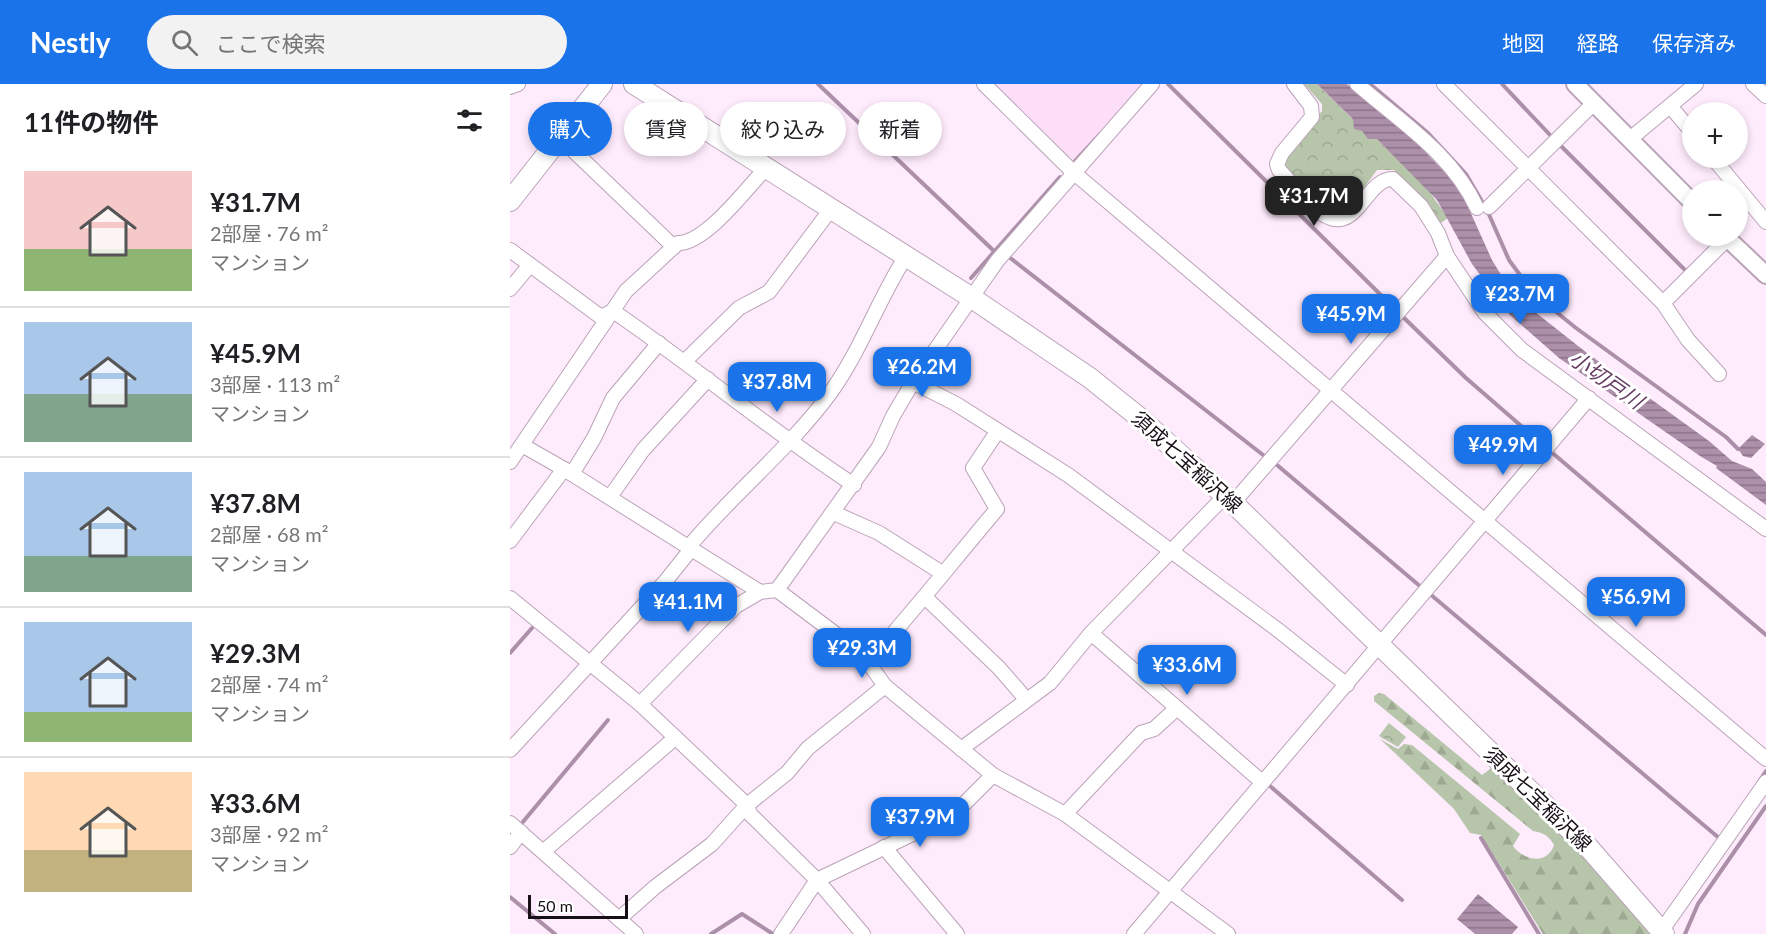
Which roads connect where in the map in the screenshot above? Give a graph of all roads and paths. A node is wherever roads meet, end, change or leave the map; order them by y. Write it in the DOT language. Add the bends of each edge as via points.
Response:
graph roads {
  1 [pos="518,84"];
  2 [pos="602,84"];
  3 [pos="984,84"];
  4 [pos="1152,84"];
  5 [pos="1294,84"];
  6 [pos="1358,84"];
  7 [pos="1444,84"];
  8 [pos="1575,84"];
  9 [pos="1696,84"];
  10 [pos="1753,84"];
  11 [pos="640,85"];
  12 [pos="510,87"];
  13 [pos="1766,96"];
  14 [pos="588,102"];
  15 [pos="1594,103"];
  16 [pos="1670,106"];
  17 [pos="1682,120"];
  18 [pos="1630,139"];
  19 [pos="546,156"];
  20 [pos="579,156"];
  21 [pos="766,168"];
  22 [pos="1528,168"];
  23 [pos="1721,168"];
  24 [pos="1073,172"];
  25 [pos="1682,192"];
  26 [pos="510,201"];
  27 [pos="831,210"];
  28 [pos="1766,222"];
  29 [pos="1718,246"];
  30 [pos="1738,246"];
  31 [pos="674,247"];
  32 [pos="510,250"];
  33 [pos="906,256"];
  34 [pos="1447,256"];
  35 [pos="530,265"];
  36 [pos="1763,266"];
  37 [pos="510,289"];
  38 [pos="972,298"];
  39 [pos="1663,303"];
  40 [pos="613,311"];
  41 [pos="659,343"];
  42 [pos="685,361"];
  43 [pos="1719,374"];
  44 [pos="708,379"];
  45 [pos="913,382"];
  46 [pos="1332,391"];
  47 [pos="1589,398"];
  48 [pos="997,432"];
  49 [pos="788,442"];
  50 [pos="522,445"];
  51 [pos="510,462"];
  52 [pos="568,471"];
  53 [pos="854,485"];
  54 [pos="610,497"];
  55 [pos="1229,500"];
  56 [pos="834,513"];
  57 [pos="1486,521"];
  58 [pos="1766,529"];
  59 [pos="510,541"];
  60 [pos="692,548"];
  61 [pos="1171,550"];
  62 [pos="942,573"];
  63 [pos="777,590"];
  64 [pos="760,592"];
  65 [pos="510,598"];
  66 [pos="926,598"];
  67 [pos="1091,633"];
  68 [pos="1381,646"];
  69 [pos="868,662"];
  70 [pos="590,663"];
  71 [pos="1347,685"];
  72 [pos="885,686"];
  73 [pos="1026,699"];
  74 [pos="640,704"];
  75 [pos="1177,708"];
  76 [pos="675,738"];
  77 [pos="961,748"];
  78 [pos="510,750"];
  79 [pos="1766,759"];
  80 [pos="993,775"];
  81 [pos="1262,782"];
  82 [pos="1766,782"];
  83 [pos="747,805"];
  84 [pos="1065,814"];
  85 [pos="510,823"];
  86 [pos="521,832"];
  87 [pos="510,847"];
  88 [pos="884,847"];
  89 [pos="544,851"];
  90 [pos="817,880"];
  91 [pos="1170,893"];
  92 [pos="619,919"];
  93 [pos="1663,932"];
  94 [pos="636,934"];
  95 [pos="781,934"];
  96 [pos="863,934"];
  97 [pos="957,934"];
  98 [pos="1134,934"];
  99 [pos="1228,934"];
  1 -- 12 [label="street"];
  2 -- 14 [label="main road"];
  3 -- 24 [label="street"];
  4 -- 24 [label="street"];
  5 -- 34 [label="street" via="1313,111 1312,117 1279,158 1279,170 1319,211 1336,219 1353,213 1381,182 1393,179 1421,206"];
  6 -- 22 [label="street" via="1441,155 1483,208"];
  7 -- 22 [label="street"];
  8 -- 15 [label="street"];
  9 -- 16 [label="street"];
  10 -- 13 [label="street"];
  11 -- 21 [label="main road, 須成七宝稲沢線"];
  15 -- 18 [label="street"];
  15 -- 22 [label="street"];
  16 -- 17 [label="street"];
  16 -- 18 [label="street"];
  18 -- 25 [label="street"];
  19 -- 26 [label="main road"];
  20 -- 31 [label="street"];
  21 -- 27 [label="main road, 須成七宝稲沢線"];
  21 -- 31 [label="street" via="722,216 687,243"];
  22 -- 39 [label="street"];
  23 -- 28 [label="street"];
  24 -- 38 [label="street" via="997,261"];
  24 -- 46 [label="street"];
  27 -- 33 [label="main road, 須成七宝稲沢線"];
  27 -- 42 [label="street" via="769,292 739,308"];
  29 -- 39 [label="street"];
  30 -- 36 [label="street"];
  31 -- 40 [label="street" via="626,291"];
  32 -- 35 [label="street"];
  33 -- 38 [label="main road, 須成七宝稲沢線"];
  33 -- 49 [label="street" via="831,392"];
  34 -- 46 [label="street"];
  34 -- 47 [label="street" via="1485,313 1522,350"];
  35 -- 37 [label="street"];
  35 -- 40 [label="street" via="601,316"];
  38 -- 45 [label="street"];
  38 -- 55 [label="main road, 須成七宝稲沢線" via="1090,378"];
  39 -- 43 [label="street" via="1688,340"];
  40 -- 41 [label="street"];
  40 -- 50 [label="street"];
  41 -- 42 [label="street"];
  41 -- 52 [label="street" via="613,398 594,438"];
  42 -- 44 [label="street"];
  44 -- 49 [label="street"];
  44 -- 54 [label="street" via="643,450"];
  45 -- 48 [label="street"];
  45 -- 53 [label="street"];
  46 -- 55 [label="street"];
  46 -- 57 [label="street"];
  47 -- 57 [label="street"];
  47 -- 58 [label="street"];
  48 -- 61 [label="street" via="1068,475"];
  48 -- 62 [label="street" via="973,468 997,509"];
  49 -- 53 [label="street"];
  49 -- 60 [label="street" via="724,505"];
  50 -- 51 [label="street"];
  50 -- 52 [label="street"];
  52 -- 54 [label="street"];
  52 -- 59 [label="street"];
  53 -- 56 [label="street"];
  54 -- 60 [label="street"];
  55 -- 61 [label="street"];
  55 -- 68 [label="main road, 須成七宝稲沢線"];
  56 -- 62 [label="street" via="879,533"];
  56 -- 63 [label="street"];
  57 -- 68 [label="street"];
  57 -- 79 [label="street"];
  60 -- 64 [label="street"];
  60 -- 70 [label="street"];
  61 -- 67 [label="street"];
  61 -- 71 [label="street"];
  62 -- 66 [label="street"];
  63 -- 64 [label="street"];
  63 -- 69 [label="street"];
  64 -- 74 [label="street" via="736,606"];
  65 -- 70 [label="street"];
  66 -- 69 [label="street"];
  66 -- 73 [label="street"];
  67 -- 73 [label="street" via="1050,683"];
  67 -- 75 [label="street"];
  68 -- 71 [label="street"];
  68 -- 93 [label="main road, 須成七宝稲沢線" via="1589,848"];
  69 -- 72 [label="street"];
  70 -- 74 [label="street"];
  70 -- 78 [label="street"];
  71 -- 81 [label="street"];
  72 -- 77 [label="street"];
  72 -- 83 [label="street" via="808,748 787,773"];
  73 -- 77 [label="street"];
  74 -- 76 [label="street"];
  75 -- 81 [label="street"];
  75 -- 84 [label="street" via="1154,729 1141,733"];
  76 -- 83 [label="street"];
  76 -- 89 [label="street"];
  77 -- 80 [label="street"];
  80 -- 84 [label="street"];
  80 -- 88 [label="street" via="954,814"];
  81 -- 91 [label="street"];
  82 -- 93 [label="street"];
  83 -- 90 [label="street" via="750,814"];
  83 -- 92 [label="street" via="712,844"];
  84 -- 91 [label="street"];
  85 -- 86 [label="street"];
  86 -- 87 [label="street"];
  86 -- 89 [label="street"];
  88 -- 90 [label="street"];
  88 -- 97 [label="street"];
  89 -- 92 [label="street"];
  90 -- 95 [label="street"];
  90 -- 96 [label="street"];
  91 -- 98 [label="street"];
  91 -- 99 [label="street"];
  92 -- 94 [label="street"];
}
